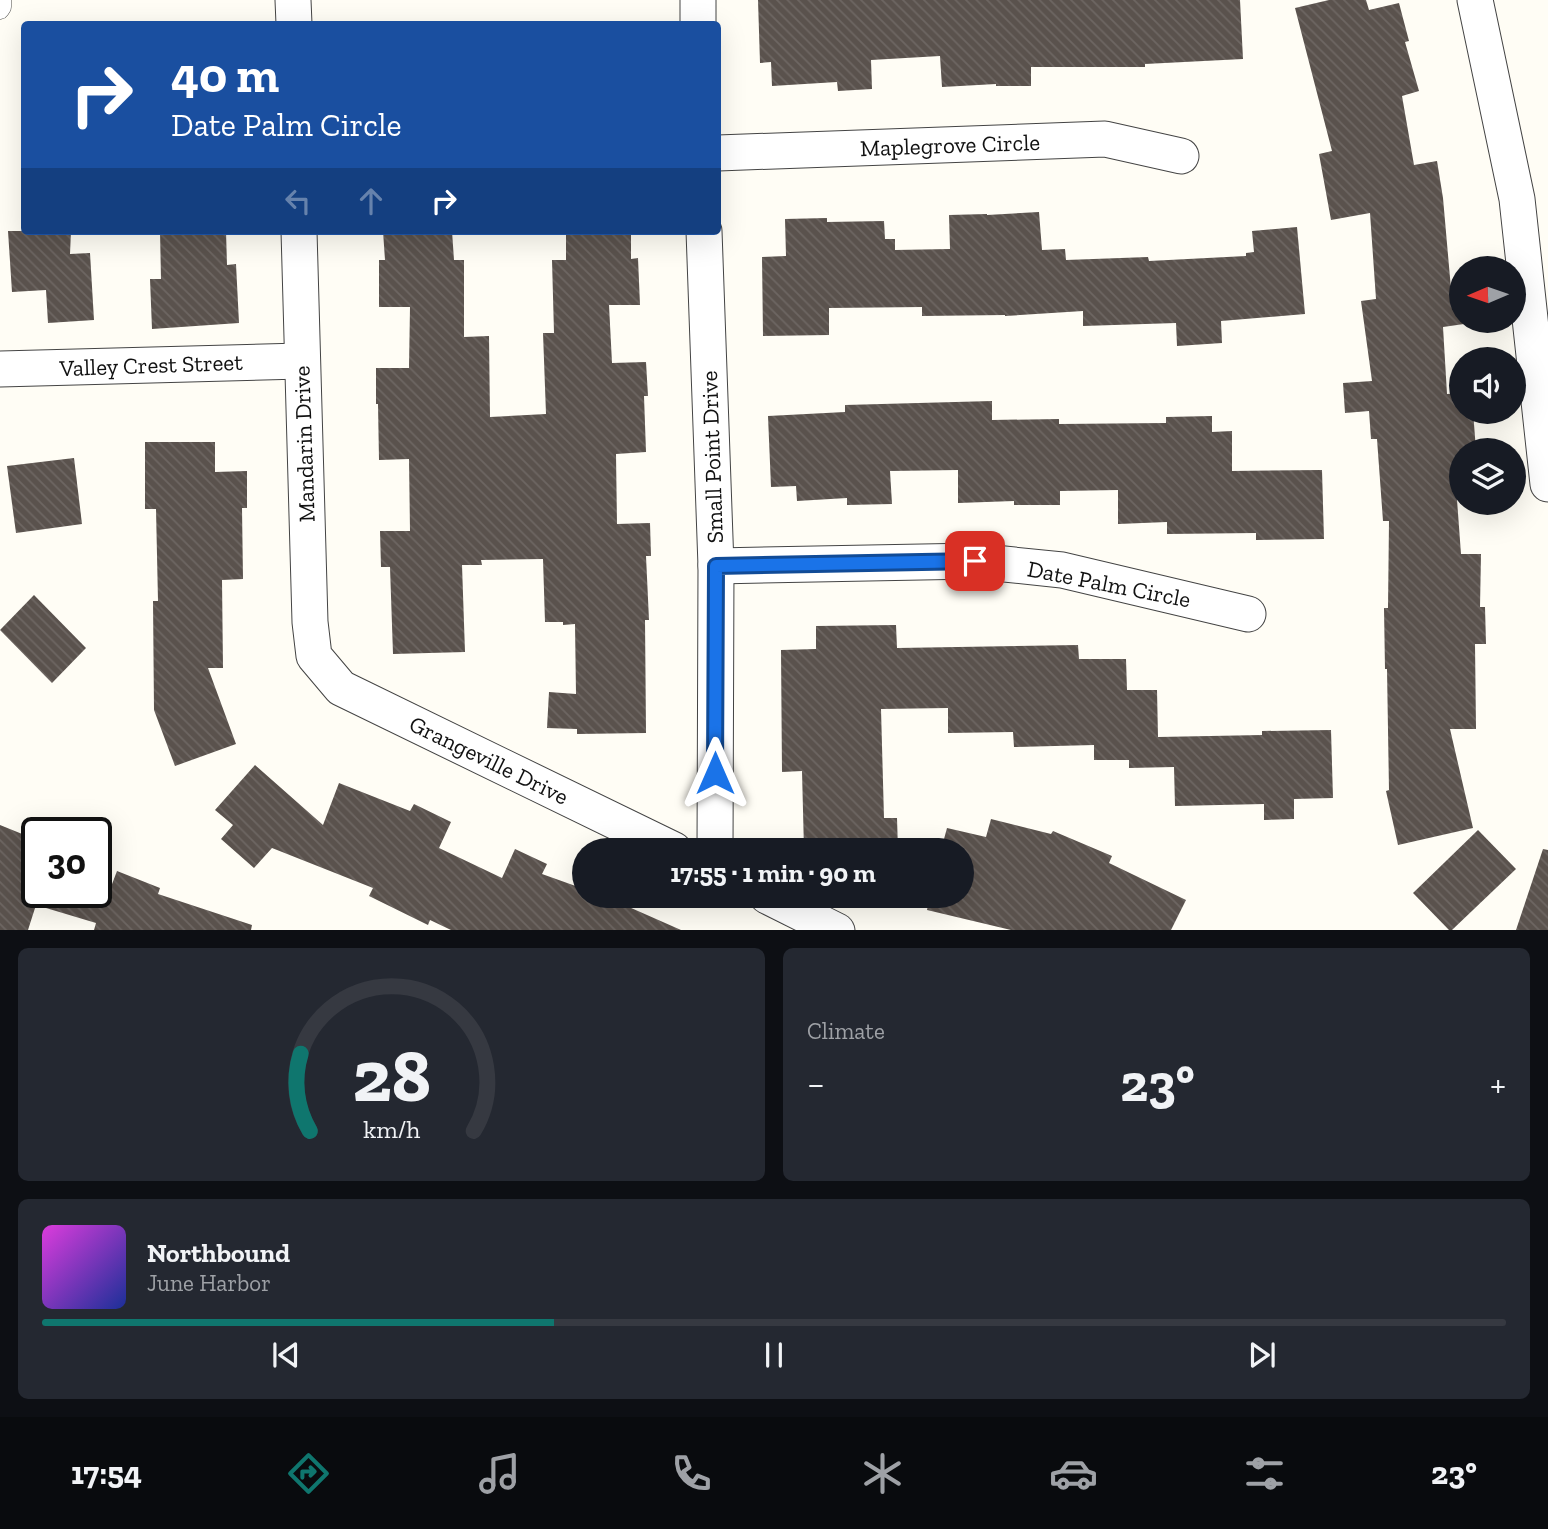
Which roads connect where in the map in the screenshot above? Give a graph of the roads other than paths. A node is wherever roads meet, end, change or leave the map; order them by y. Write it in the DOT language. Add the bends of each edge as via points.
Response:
graph roads {
  1 [pos="2,0"];
  2 [pos="293,0"];
  3 [pos="698,0"];
  4 [pos="1475,0"];
  5 [pos="0,10"];
  6 [pos="294,21"];
  7 [pos="698,21"];
  8 [pos="721,153"];
  9 [pos="1181,156"];
  10 [pos="299,235"];
  11 [pos="704,235"];
  12 [pos="302,361"];
  13 [pos="0,369"];
  14 [pos="1548,484"];
  15 [pos="716,566"];
  16 [pos="1248,614"];
  17 [pos="314,656"];
  18 [pos="649,838"];
  19 [pos="715,838"];
  20 [pos="792,908"];
  21 [pos="837,930"];
  1 -- 5 [label="lane"];
  2 -- 6 [label="street"];
  3 -- 7 [label="street"];
  4 -- 14 [label="street" via="1517,200"];
  8 -- 9 [label="street, Maplegrove Circle" via="1105,139"];
  10 -- 12 [label="street, Mandarin Drive"];
  11 -- 15 [label="street, Small Point Drive"];
  12 -- 13 [label="street, Valley Crest Street"];
  12 -- 17 [label="street, Mandarin Drive"];
  15 -- 16 [label="street, Date Palm Circle" via="975,561 1062,570"];
  15 -- 19 [label="street, Small Point Drive"];
  17 -- 18 [label="street, Grangeville Drive" via="341,688"];
  20 -- 21 [label="street"];
}
